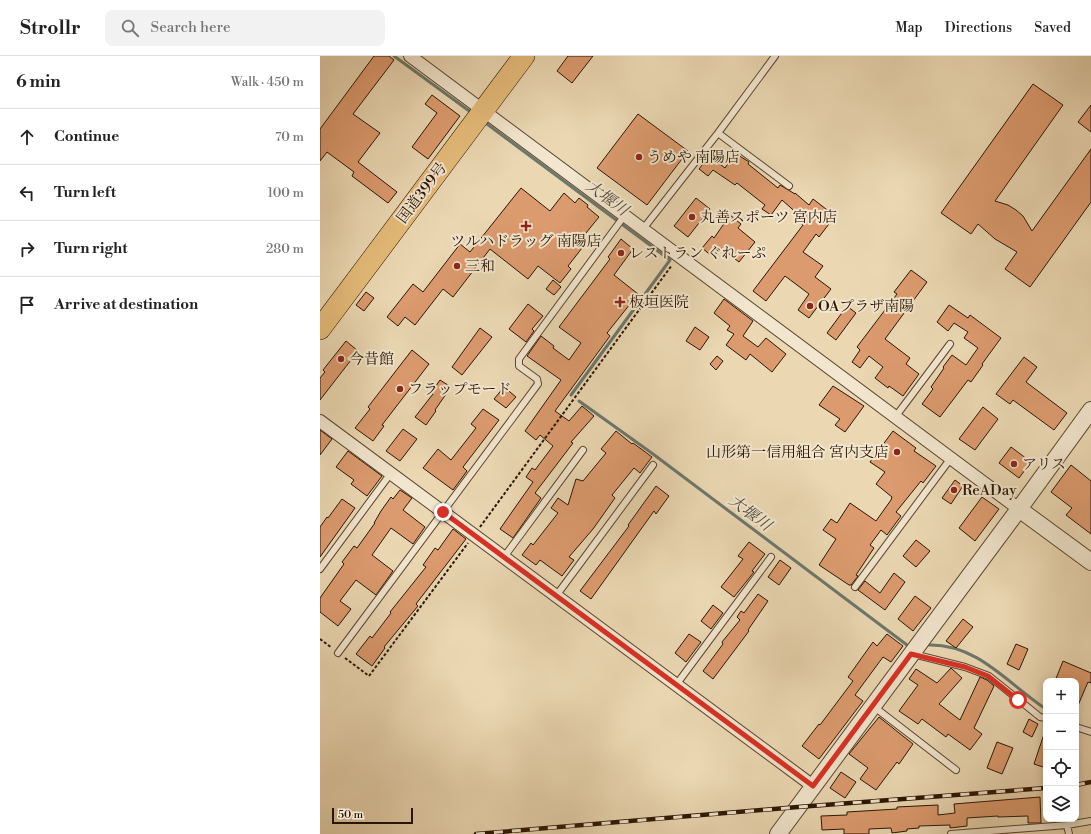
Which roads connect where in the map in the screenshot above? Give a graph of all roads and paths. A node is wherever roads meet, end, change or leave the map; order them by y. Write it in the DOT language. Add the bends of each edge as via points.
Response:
graph roads {
  1 [pos="410,56"];
  2 [pos="524,56"];
  3 [pos="775,56"];
  4 [pos="484,111"];
  5 [pos="718,133"];
  6 [pos="789,186"];
  7 [pos="624,215"];
  8 [pos="643,229"];
  9 [pos="679,256"];
  10 [pos="320,329"];
  11 [pos="950,344"];
  12 [pos="1091,410"];
  13 [pos="896,416"];
  14 [pos="320,421"];
  15 [pos="583,450"];
  16 [pos="951,458"];
  17 [pos="653,465"];
  18 [pos="391,473"];
  19 [pos="1019,509"];
  20 [pos="443,512"];
  21 [pos="474,535"];
  22 [pos="504,557"];
  23 [pos="771,557"];
  24 [pos="1091,562"];
  25 [pos="320,568"];
  26 [pos="855,587"];
  27 [pos="556,596"];
  28 [pos="338,653"];
  29 [pos="911,654"];
  30 [pos="369,676"];
  31 [pos="676,685"];
  32 [pos="872,706"];
  33 [pos="1043,718"];
  34 [pos="1079,728"];
  35 [pos="1091,732"];
  36 [pos="956,770"];
  37 [pos="813,786"];
  38 [pos="1091,822"];
  39 [pos="1067,825"];
  40 [pos="778,834"];
  41 [pos="951,834"];
  42 [pos="1069,834"];
  1 -- 4 [label="street"];
  2 -- 4 [label="highway, 国道399号"];
  3 -- 5 [label="lane"];
  4 -- 7 [label="street"];
  4 -- 10 [label="highway, 国道399号"];
  5 -- 6 [label="lane"];
  5 -- 8 [label="lane"];
  7 -- 8 [label="street"];
  7 -- 20 [label="lane" via="519,359 519,366 537,380 538,384"];
  8 -- 9 [label="street"];
  9 -- 13 [label="street"];
  9 -- 21 [label="path"];
  11 -- 13 [label="lane"];
  12 -- 19 [label="street"];
  13 -- 16 [label="street"];
  14 -- 18 [label="street"];
  15 -- 22 [label="lane"];
  16 -- 19 [label="street"];
  16 -- 26 [label="lane"];
  17 -- 27 [label="lane"];
  18 -- 20 [label="street"];
  18 -- 25 [label="lane"];
  19 -- 24 [label="street"];
  19 -- 29 [label="street"];
  20 -- 21 [label="street"];
  20 -- 28 [label="lane"];
  21 -- 22 [label="street"];
  21 -- 30 [label="path"];
  22 -- 27 [label="street"];
  23 -- 31 [label="lane"];
  27 -- 31 [label="street"];
  29 -- 32 [label="street"];
  29 -- 33 [label="lane" via="965,667 988,676"];
  31 -- 37 [label="street"];
  32 -- 36 [label="lane"];
  32 -- 37 [label="street"];
  34 -- 35 [label="lane"];
  37 -- 40 [label="street"];
  38 -- 39 [label="lane"];
  39 -- 41 [label="lane"];
  39 -- 42 [label="lane"];
}
